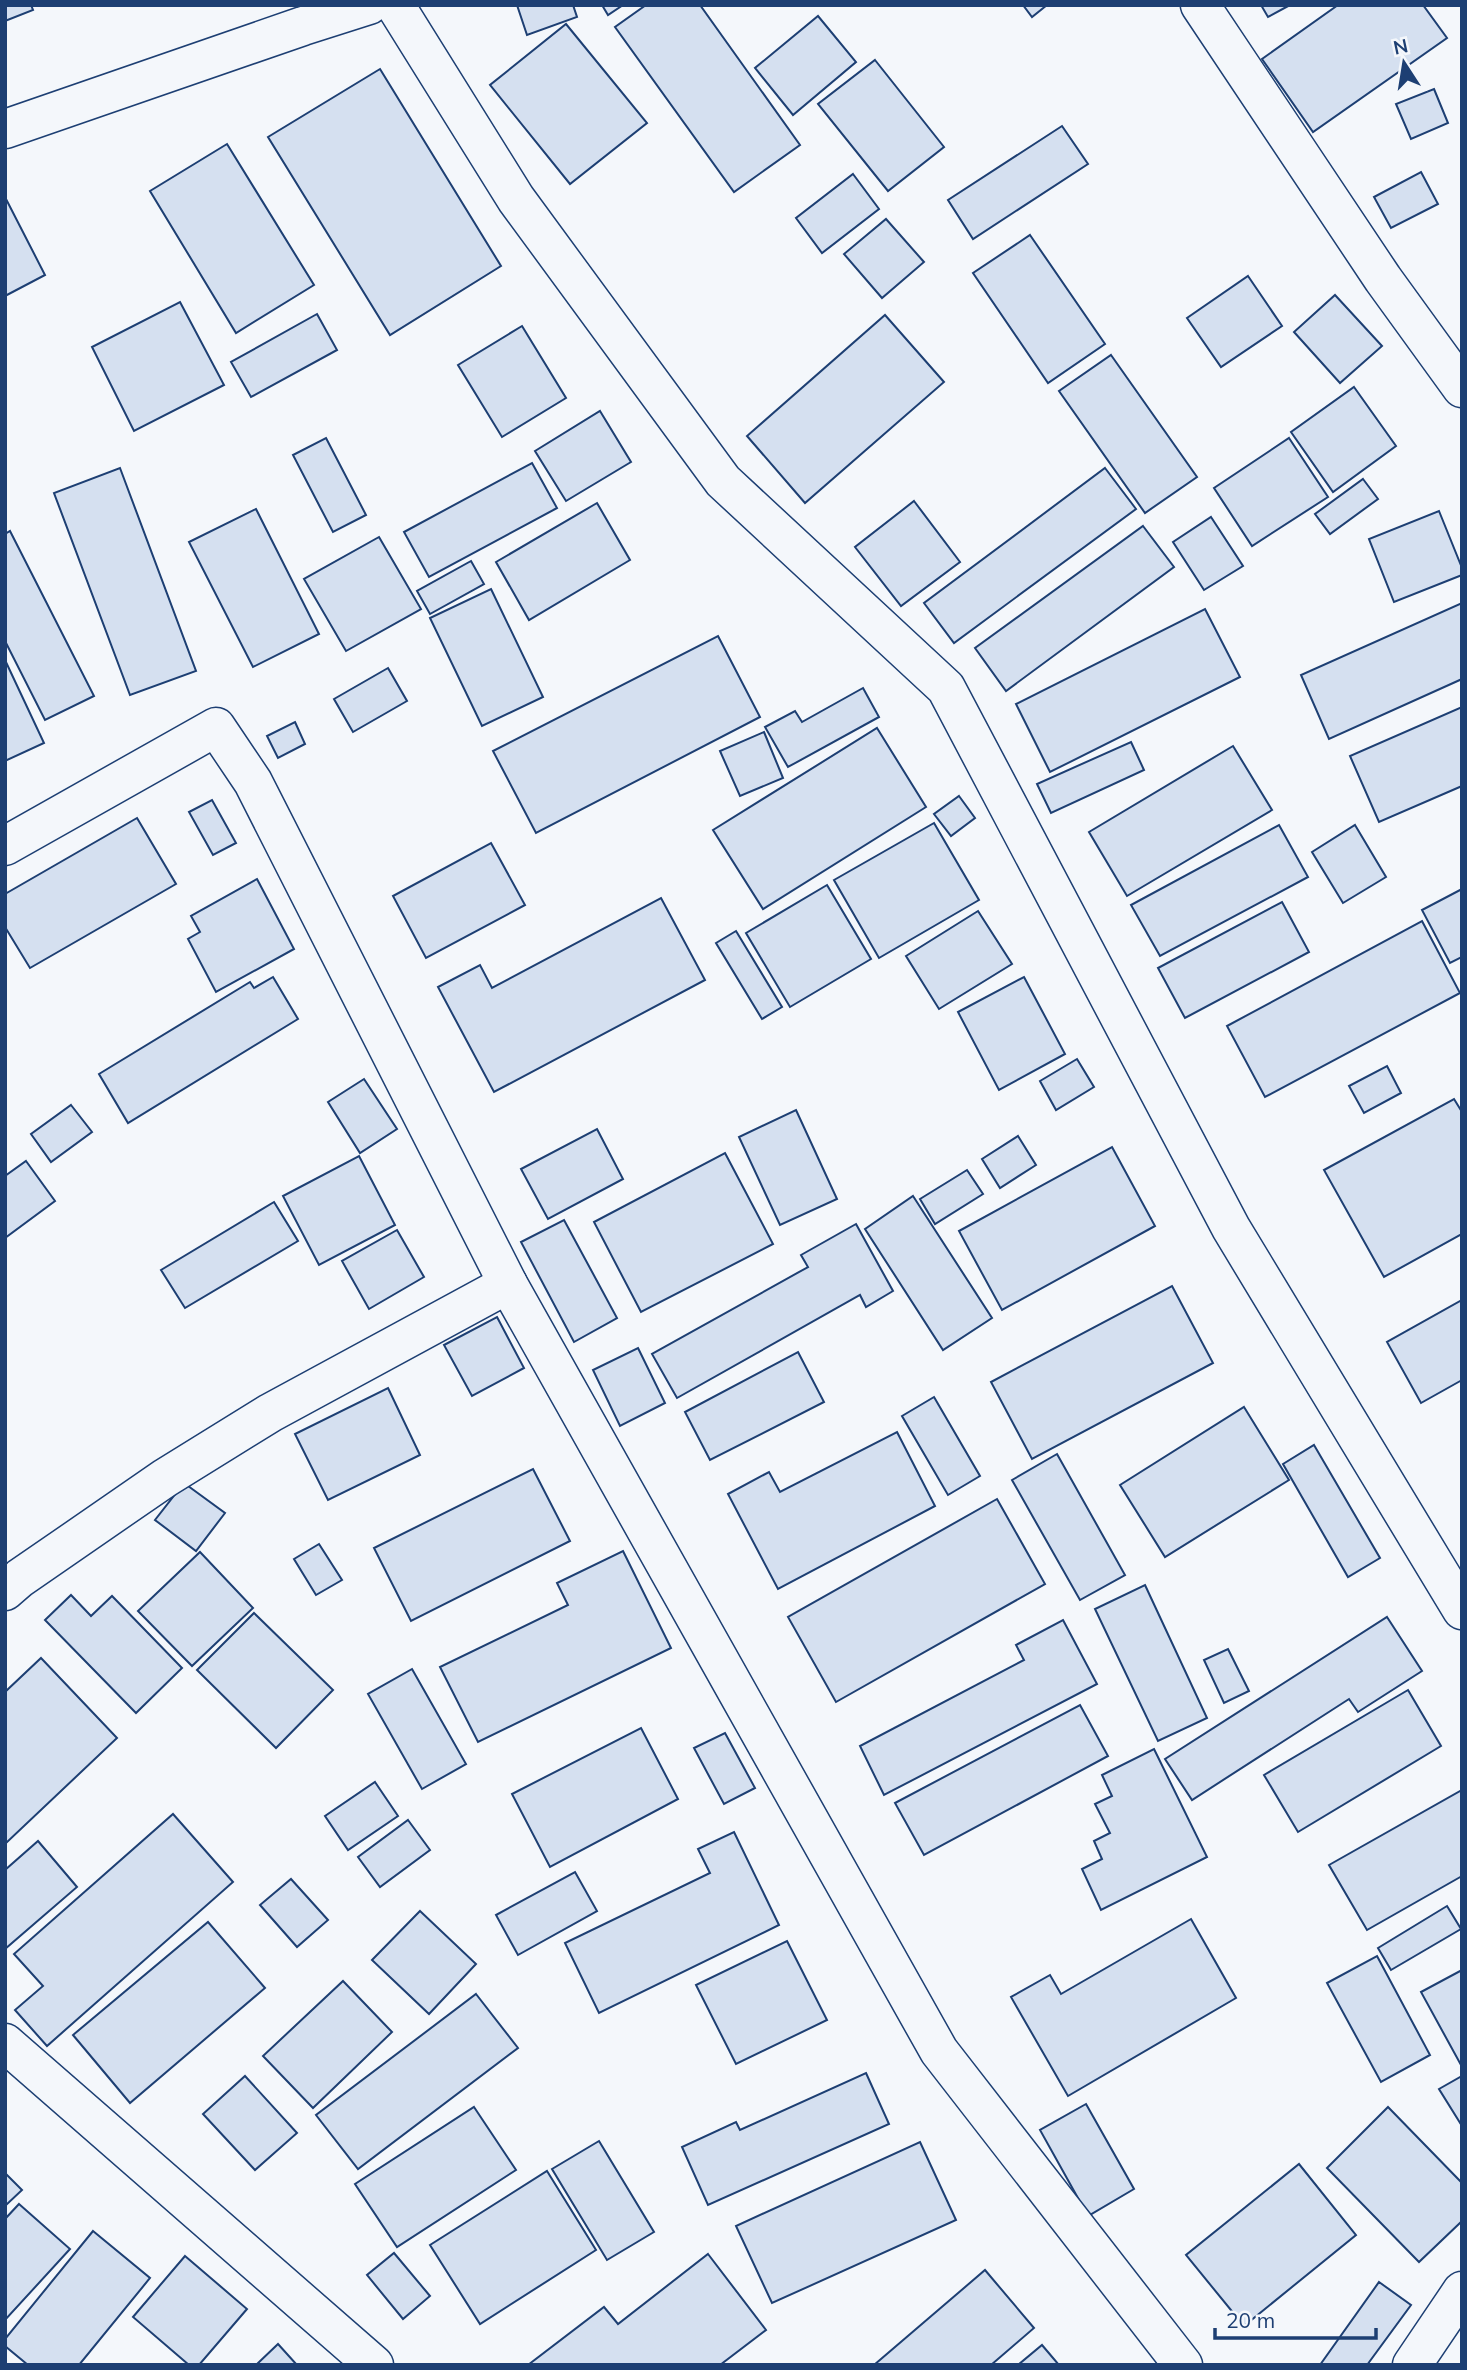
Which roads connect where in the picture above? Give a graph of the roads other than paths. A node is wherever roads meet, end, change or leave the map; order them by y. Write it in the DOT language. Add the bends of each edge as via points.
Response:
graph roads {
  1 [pos="369,5"];
  2 [pos="395,5"];
  3 [pos="1200,5"];
  4 [pos="299,15"];
  5 [pos="5,129"];
  6 [pos="1462,388"];
  7 [pos="5,846"];
  8 [pos="508,1284"];
  9 [pos="5,1591"];
  10 [pos="1462,1610"];
  11 [pos="5,2043"];
  12 [pos="1462,2291"];
  13 [pos="374,2365"];
  14 [pos="1183,2365"];
  15 [pos="1412,2365"];
  1 -- 4 [label="street"];
  2 -- 10 [label="street" via="516,199 723,481 946,688 1231,1228"];
  3 -- 6 [label="street" via="1383,279"];
  4 -- 5 [label="street"];
  7 -- 8 [label="street" via="216,727 253,782"];
  8 -- 9 [label="street" via="235,1435 165,1478"];
  8 -- 14 [label="street" via="939,2051"];
  11 -- 13 [label="street"];
  12 -- 15 [label="street"];
}
